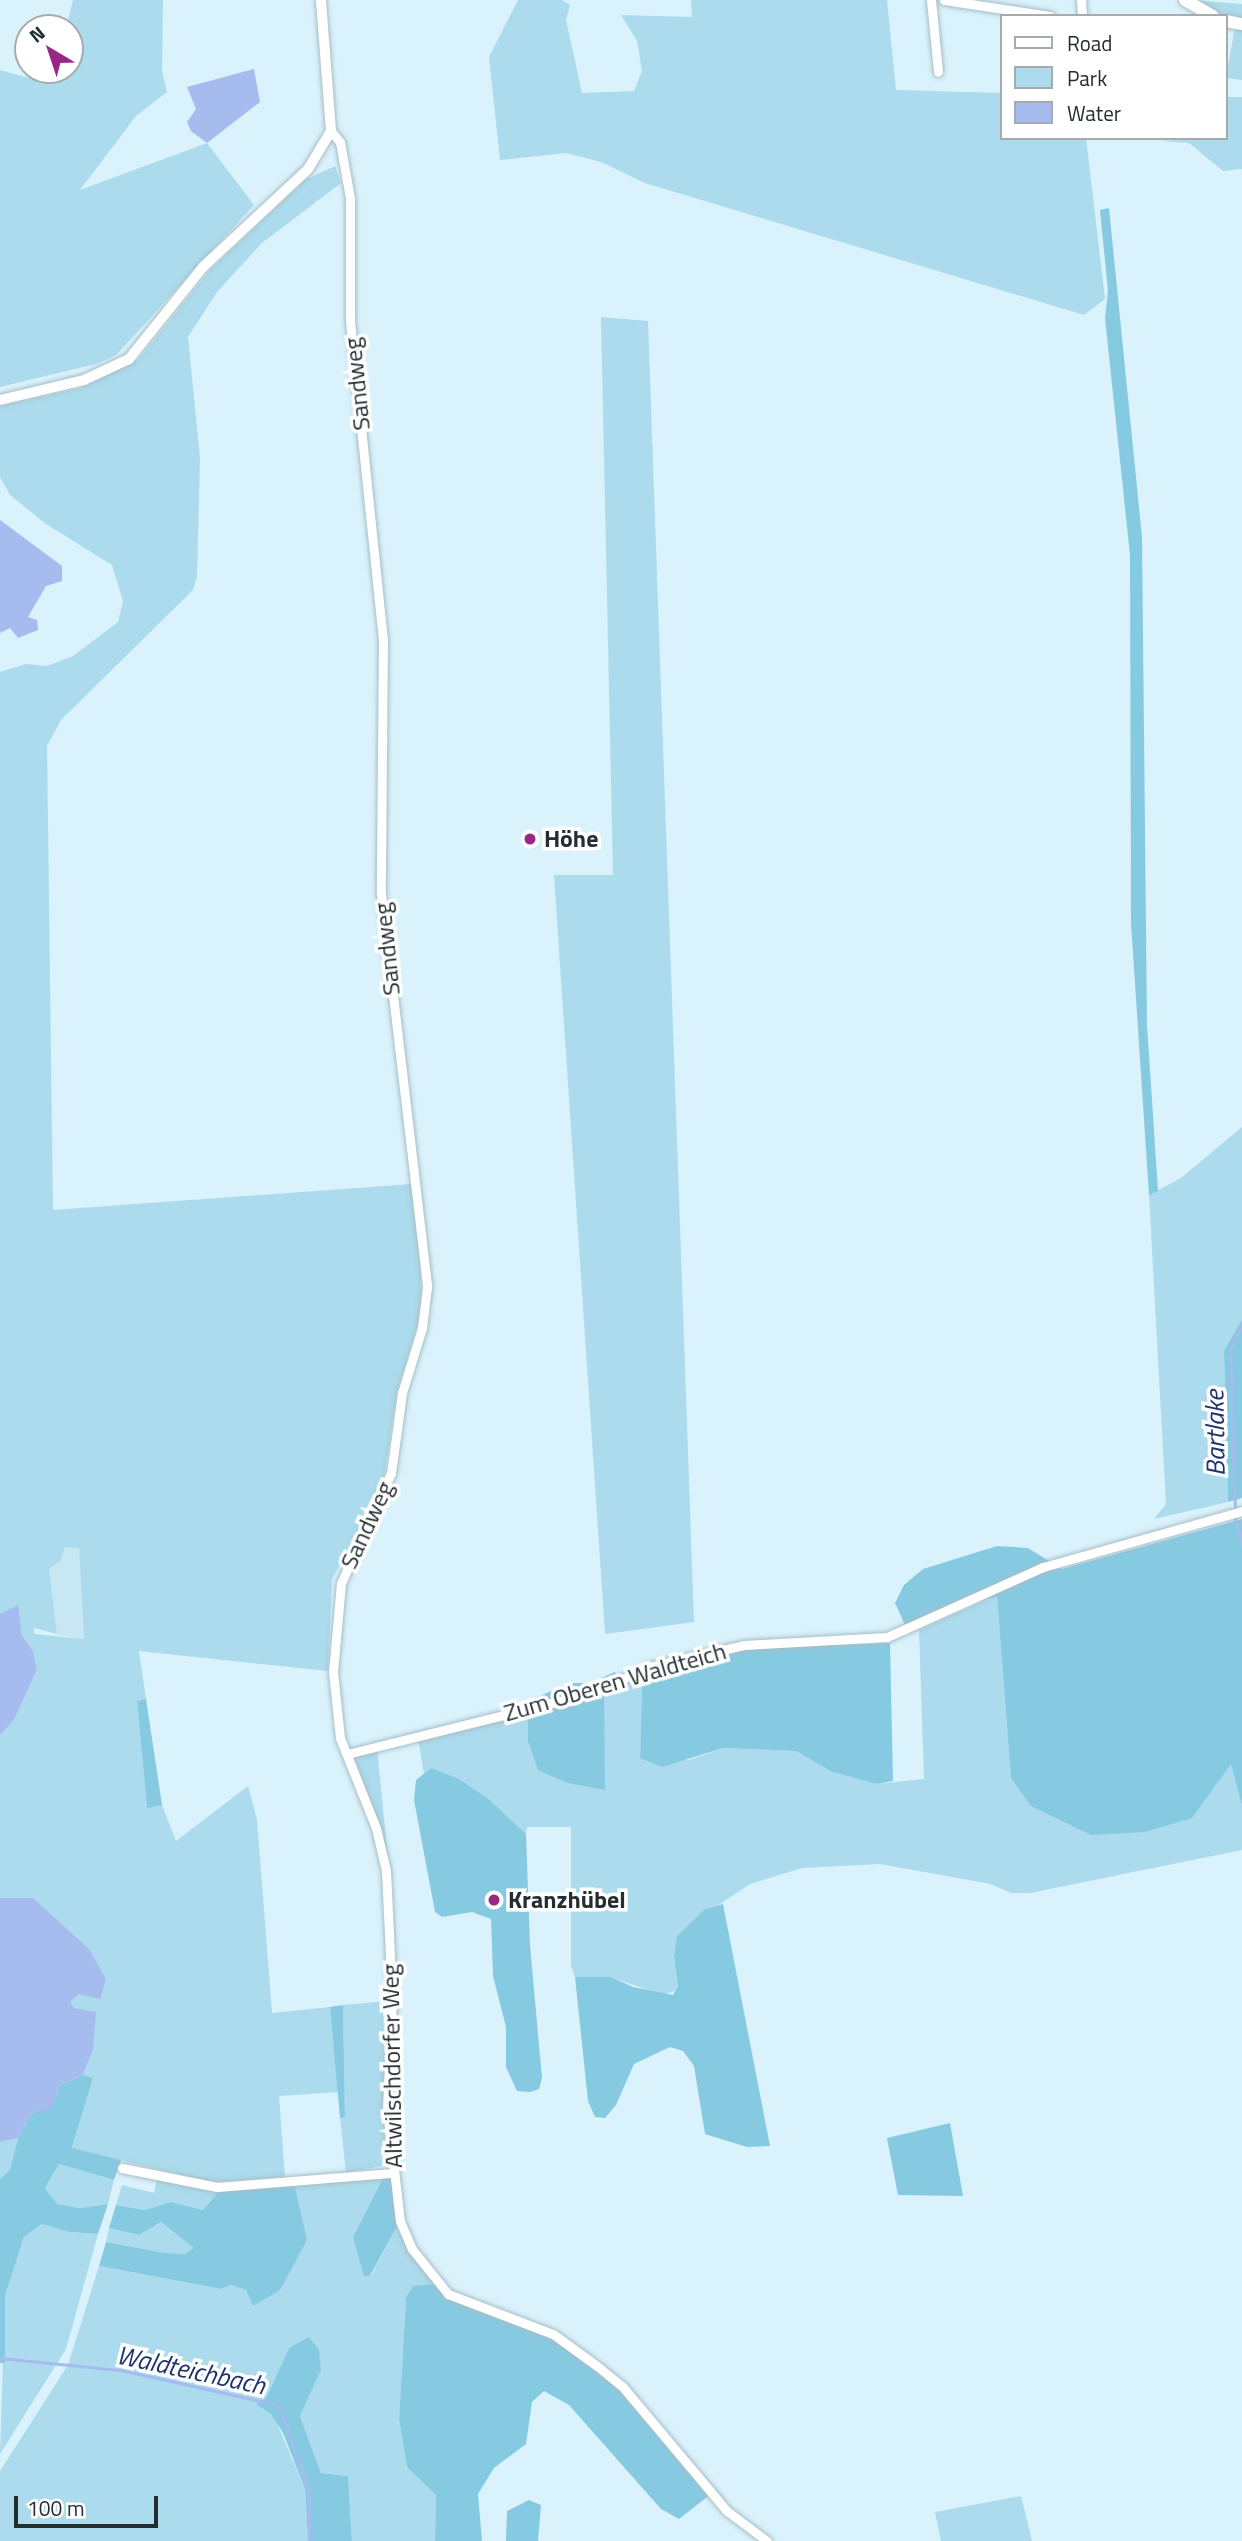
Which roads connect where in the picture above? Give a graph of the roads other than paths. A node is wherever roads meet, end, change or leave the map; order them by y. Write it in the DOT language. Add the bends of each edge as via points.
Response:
graph roads {
  1 [pos="321,0"];
  2 [pos="931,0"];
  3 [pos="944,0"];
  4 [pos="1185,0"];
  5 [pos="1037,14"];
  6 [pos="1210,14"];
  7 [pos="938,72"];
  8 [pos="331,131"];
  9 [pos="0,400"];
  10 [pos="1238,1512"];
  11 [pos="346,1754"];
  12 [pos="122,2168"];
  13 [pos="392,2173"];
  14 [pos="766,2541"];
  1 -- 8 [label="street"];
  2 -- 7 [label="street"];
  3 -- 5 [label="street"];
  4 -- 6 [label="main road"];
  8 -- 9 [label="street" via="308,169 203,267 129,359 84,380"];
  8 -- 11 [label="street, Sandweg" via="340,142 350,198 350,321 383,639 381,893 427,1287 422,1328 401,1393 391,1473 341,1583 333,1687"];
  10 -- 11 [label="street, Zum Oberen Waldteich" via="1043,1567 887,1637 744,1645 649,1667 591,1693"];
  11 -- 13 [label="street, Altwilschdorfer Weg" via="376,1828 386,1871 392,2000 387,2109"];
  12 -- 13 [label="street" via="217,2187"];
  13 -- 14 [label="street, Altwilschdorfer Weg" via="400,2221 412,2249 437,2284 466,2303 553,2334 597,2366 622,2386 727,2511"];
}
